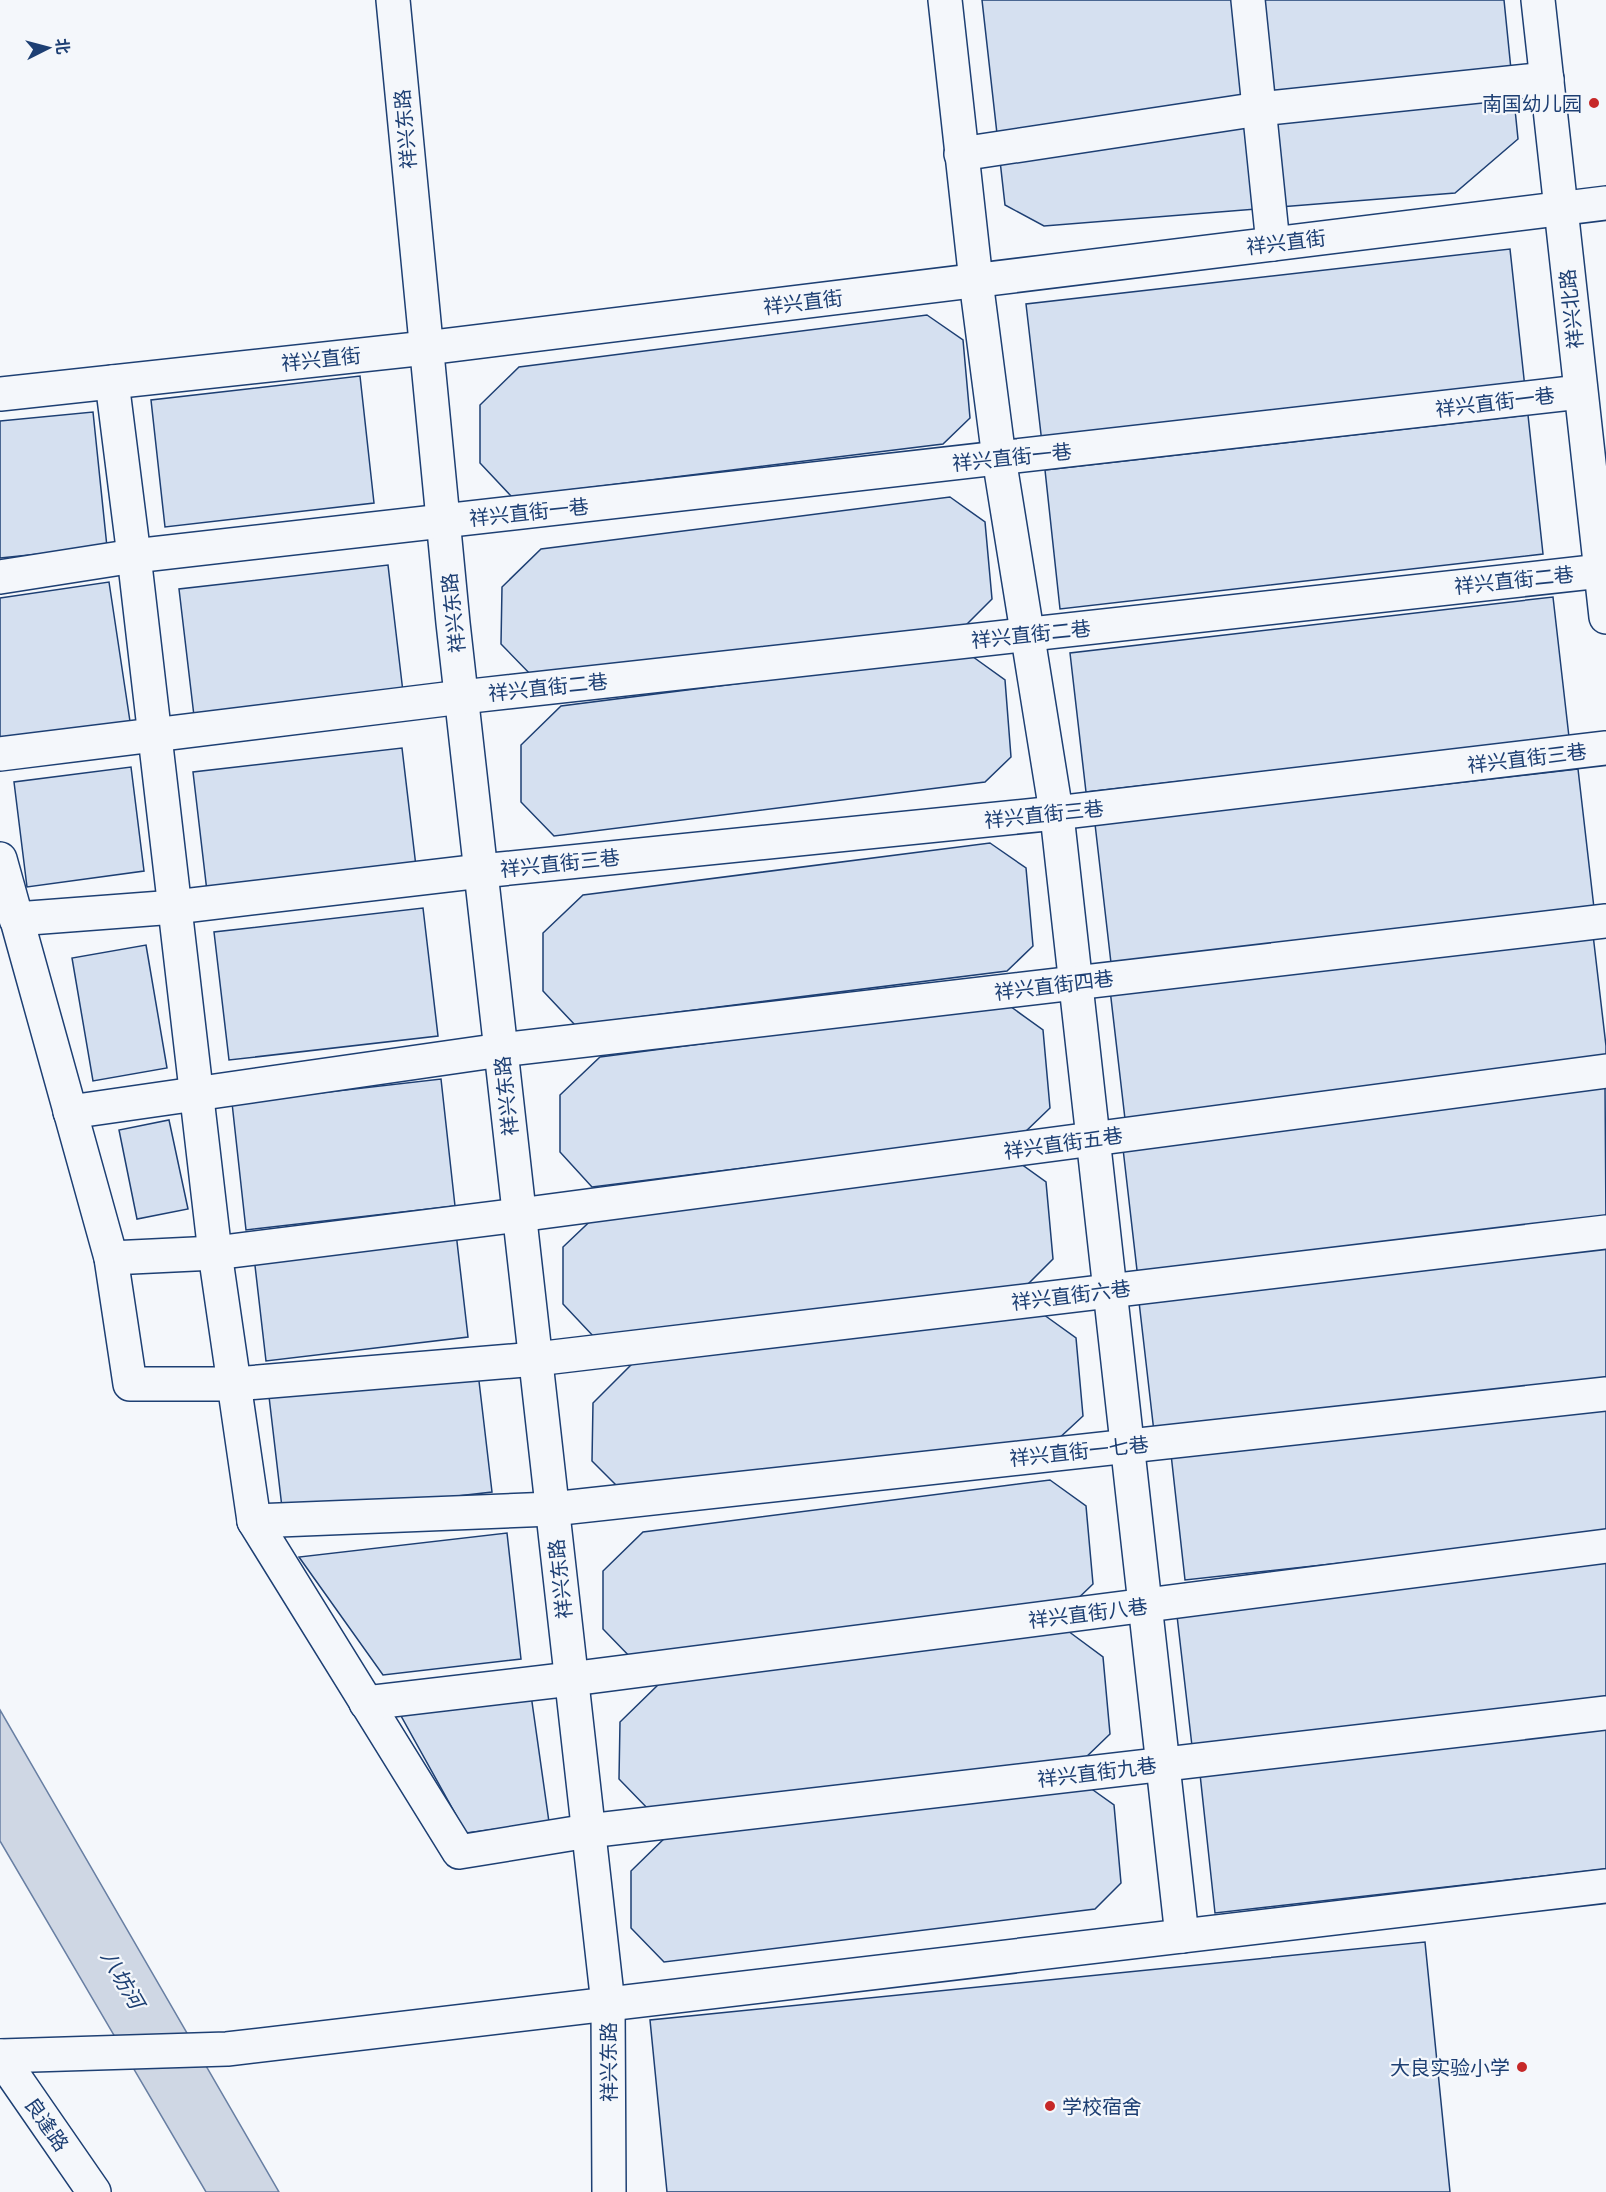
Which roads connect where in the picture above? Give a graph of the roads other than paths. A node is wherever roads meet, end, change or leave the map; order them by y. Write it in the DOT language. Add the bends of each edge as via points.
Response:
graph roads {
  1 [pos="393,0"];
  2 [pos="945,0"];
  3 [pos="1248,0"];
  4 [pos="1538,0"];
  5 [pos="1547,79"];
  6 [pos="1259,109"];
  7 [pos="962,153"];
  8 [pos="1606,203"];
  9 [pos="1560,208"];
  10 [pos="1273,244"];
  11 [pos="976,281"];
  12 [pos="426,348"];
  13 [pos="112,382"];
  14 [pos="1580,392"];
  15 [pos="0,394"];
  16 [pos="999,458"];
  17 [pos="444,521"];
  18 [pos="134,556"];
  19 [pos="1600,571"];
  20 [pos="0,577"];
  21 [pos="1606,617"];
  22 [pos="1027,634"];
  23 [pos="462,697"];
  24 [pos="155,736"];
  25 [pos="1606,748"];
  26 [pos="0,754"];
  27 [pos="1056,813"];
  28 [pos="0,859"];
  29 [pos="481,871"];
  30 [pos="175,907"];
  31 [pos="16,918"];
  32 [pos="1606,921"];
  33 [pos="1075,983"];
  34 [pos="501,1050"];
  35 [pos="1606,1071"];
  36 [pos="196,1093"];
  37 [pos="70,1112"];
  38 [pos="1093,1139"];
  39 [pos="519,1215"];
  40 [pos="1606,1232"];
  41 [pos="215,1253"];
  42 [pos="111,1258"];
  43 [pos="1110,1290"];
  44 [pos="536,1359"];
  45 [pos="236,1384"];
  46 [pos="1606,1394"];
  47 [pos="1127,1446"];
  48 [pos="552,1509"];
  49 [pos="254,1521"];
  50 [pos="1606,1546"];
  51 [pos="1146,1605"];
  52 [pos="571,1679"];
  53 [pos="366,1703"];
  54 [pos="1606,1713"];
  55 [pos="1164,1764"];
  56 [pos="588,1832"];
  57 [pos="1606,1886"];
  58 [pos="1182,1936"];
  59 [pos="608,2004"];
  60 [pos="0,2056"];
  61 [pos="94,2192"];
  62 [pos="609,2192"];
  1 -- 12 [label="street, 祥兴东路"];
  2 -- 7 [label="street"];
  3 -- 6 [label="street"];
  4 -- 5 [label="street, 祥兴北路"];
  5 -- 6 [label="street"];
  5 -- 9 [label="street, 祥兴北路"];
  6 -- 7 [label="street"];
  6 -- 10 [label="street"];
  7 -- 11 [label="street"];
  8 -- 9 [label="street, 祥兴直街"];
  9 -- 10 [label="street, 祥兴直街"];
  9 -- 14 [label="street, 祥兴北路"];
  10 -- 11 [label="street, 祥兴直街"];
  11 -- 12 [label="street, 祥兴直街"];
  11 -- 16 [label="street"];
  12 -- 13 [label="street, 祥兴直街"];
  12 -- 17 [label="street, 祥兴东路"];
  13 -- 15 [label="street, 祥兴直街"];
  13 -- 18 [label="street"];
  14 -- 16 [label="street, 祥兴直街一巷"];
  14 -- 19 [label="street, 祥兴北路"];
  16 -- 17 [label="street, 祥兴直街一巷"];
  16 -- 22 [label="street"];
  17 -- 18 [label="street, 祥兴直街一巷"];
  17 -- 23 [label="street, 祥兴东路"];
  18 -- 20 [label="street, 祥兴直街一巷"];
  18 -- 24 [label="street"];
  19 -- 21 [label="street, 祥兴北路"];
  19 -- 22 [label="street, 祥兴直街二巷"];
  22 -- 23 [label="street, 祥兴直街二巷"];
  22 -- 27 [label="street"];
  23 -- 24 [label="street, 祥兴直街二巷"];
  23 -- 29 [label="street, 祥兴东路"];
  24 -- 26 [label="street, 祥兴直街二巷"];
  24 -- 30 [label="street"];
  25 -- 27 [label="street, 祥兴直街三巷"];
  27 -- 29 [label="street, 祥兴直街三巷"];
  27 -- 33 [label="street"];
  28 -- 31 [label="street"];
  29 -- 30 [label="street, 祥兴直街三巷"];
  29 -- 34 [label="street, 祥兴东路"];
  30 -- 31 [label="street, 祥兴直街三巷"];
  30 -- 36 [label="street"];
  31 -- 37 [label="street"];
  32 -- 33 [label="street, 祥兴直街四巷"];
  33 -- 34 [label="street, 祥兴直街四巷"];
  33 -- 38 [label="street"];
  34 -- 36 [label="street, 祥兴直街四巷"];
  34 -- 39 [label="street, 祥兴东路"];
  35 -- 38 [label="street, 祥兴直街五巷"];
  36 -- 37 [label="street, 祥兴直街四巷"];
  36 -- 41 [label="street"];
  37 -- 42 [label="street"];
  38 -- 39 [label="street, 祥兴直街五巷"];
  38 -- 43 [label="street"];
  39 -- 41 [label="street, 祥兴直街五巷"];
  39 -- 44 [label="street, 祥兴东路"];
  40 -- 43 [label="street, 祥兴直街六巷"];
  41 -- 42 [label="street, 祥兴直街五巷"];
  41 -- 45 [label="street"];
  42 -- 45 [label="street, 祥兴直街六巷" via="130,1384"];
  43 -- 44 [label="street, 祥兴直街六巷"];
  43 -- 47 [label="street"];
  44 -- 45 [label="street, 祥兴直街六巷"];
  44 -- 48 [label="street, 祥兴东路"];
  45 -- 49 [label="street"];
  46 -- 47 [label="street, 祥兴直街一七巷"];
  47 -- 48 [label="street, 祥兴直街一七巷"];
  47 -- 51 [label="street"];
  48 -- 49 [label="street, 祥兴直街一七巷"];
  48 -- 52 [label="street, 祥兴东路"];
  49 -- 53 [label="street"];
  50 -- 51 [label="street, 祥兴直街八巷"];
  51 -- 52 [label="street, 祥兴直街八巷"];
  51 -- 55 [label="street"];
  52 -- 53 [label="street, 祥兴直街八巷"];
  52 -- 56 [label="street, 祥兴东路"];
  53 -- 56 [label="street, 祥兴直街九巷" via="459,1852"];
  54 -- 55 [label="street, 祥兴直街九巷"];
  55 -- 56 [label="street, 祥兴直街九巷"];
  55 -- 58 [label="street"];
  56 -- 59 [label="street, 祥兴东路"];
  57 -- 58 [label="street"];
  58 -- 59 [label="street"];
  59 -- 60 [label="street" via="227,2049"];
  59 -- 62 [label="street, 祥兴东路"];
  60 -- 61 [label="street, 良逢路"];
}
